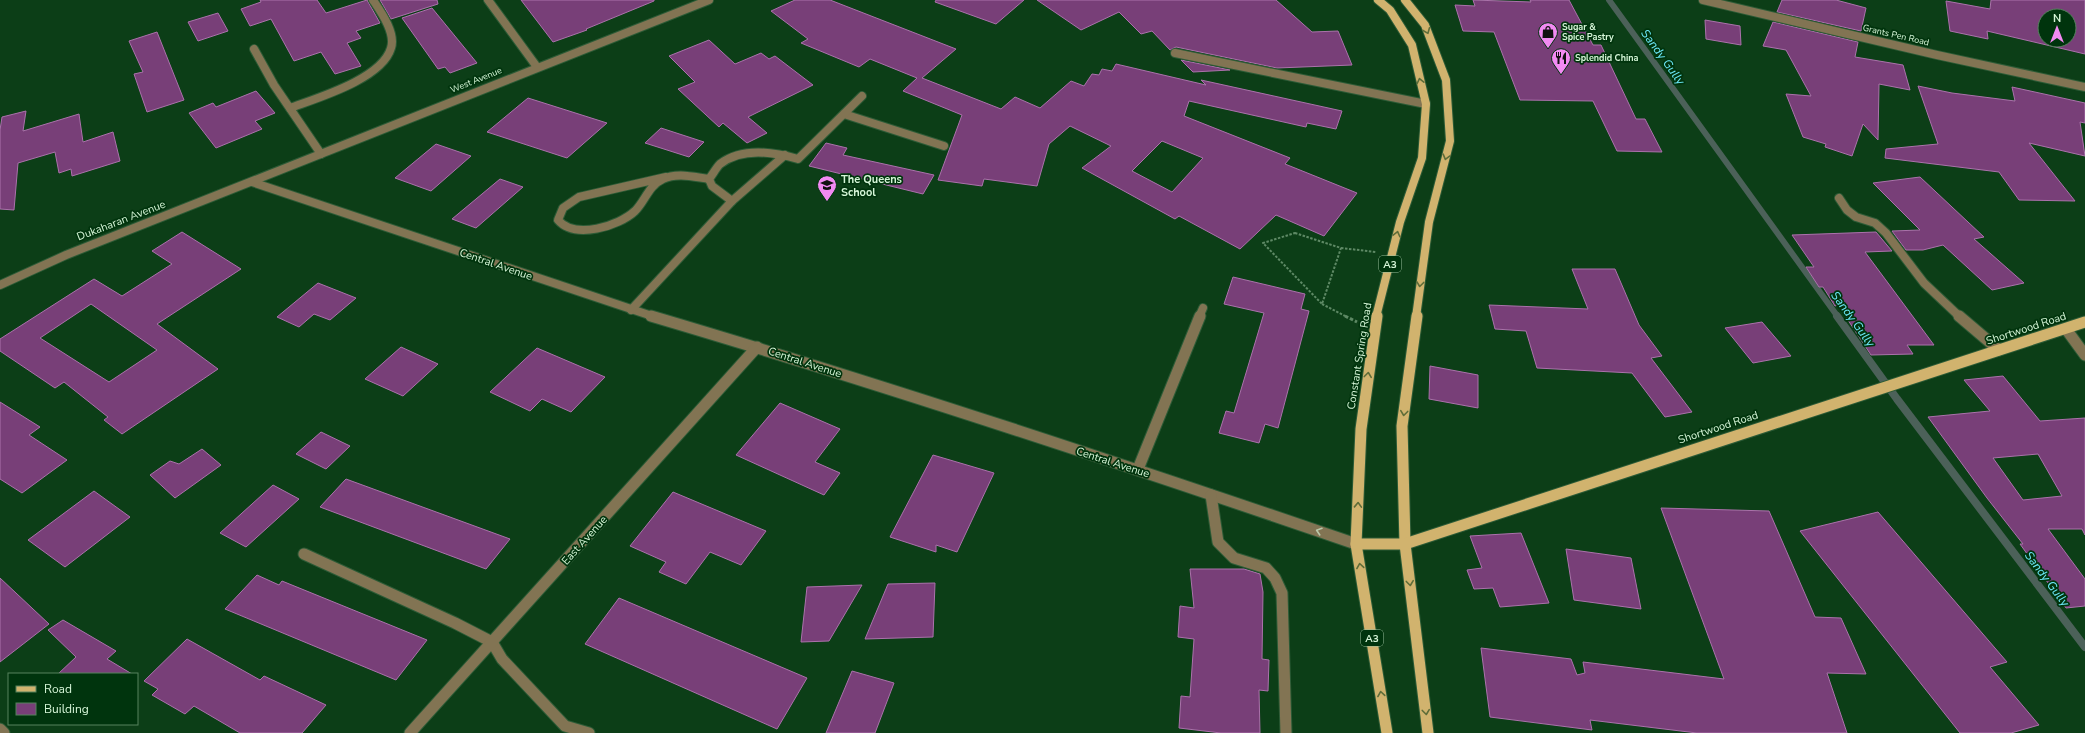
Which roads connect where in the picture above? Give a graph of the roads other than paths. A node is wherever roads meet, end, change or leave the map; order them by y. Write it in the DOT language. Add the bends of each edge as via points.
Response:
graph roads {
  1 [pos="373,0"];
  2 [pos="488,0"];
  3 [pos="680,0"];
  4 [pos="709,0"];
  5 [pos="1378,0"];
  6 [pos="1404,0"];
  7 [pos="1703,0"];
  8 [pos="689,8"];
  9 [pos="254,48"];
  10 [pos="1175,53"];
  11 [pos="537,67"];
  12 [pos="2085,87"];
  13 [pos="862,96"];
  14 [pos="1426,104"];
  15 [pos="290,108"];
  16 [pos="844,114"];
  17 [pos="944,146"];
  18 [pos="321,154"];
  19 [pos="784,155"];
  20 [pos="666,177"];
  21 [pos="709,179"];
  22 [pos="252,182"];
  23 [pos="1839,198"];
  24 [pos="732,201"];
  25 [pos="0,285"];
  26 [pos="1203,308"];
  27 [pos="631,310"];
  28 [pos="2085,322"];
  29 [pos="2066,328"];
  30 [pos="757,347"];
  31 [pos="1999,350"];
  32 [pos="2085,355"];
  33 [pos="1138,469"];
  34 [pos="1211,495"];
  35 [pos="1356,544"];
  36 [pos="1405,544"];
  37 [pos="304,554"];
  38 [pos="492,642"];
  39 [pos="0,729"];
  40 [pos="4,733"];
  41 [pos="410,733"];
  42 [pos="589,733"];
  43 [pos="1286,733"];
  44 [pos="1387,733"];
  45 [pos="1428,733"];
  1 -- 15 [label="street" via="389,33 391,43 391,48 383,61 375,69 342,87"];
  2 -- 11 [label="street"];
  3 -- 8 [label="street"];
  4 -- 8 [label="street, West Avenue"];
  14 -- 5 [label="main road, Constant Spring Road / A3, one-way" via="1412,45 1390,10"];
  6 -- 36 [label="main road, one-way" via="1426,26 1446,80 1450,142 1428,222 1402,426"];
  7 -- 12 [label="street, Grants Pen Road"];
  8 -- 11 [label="street, West Avenue"];
  9 -- 15 [label="street"];
  10 -- 14 [label="street"];
  11 -- 18 [label="street, West Avenue"];
  13 -- 16 [label="street"];
  35 -- 14 [label="main road, Constant Spring Road / A3, one-way" via="1361,429 1374,330 1400,222 1422,158"];
  15 -- 18 [label="street"];
  16 -- 17 [label="street"];
  16 -- 19 [label="street" via="798,159"];
  18 -- 22 [label="street, West Avenue"];
  19 -- 21 [label="street" via="747,154 732,158 720,164"];
  19 -- 24 [label="street"];
  20 -- 20 [label="street" via="648,190 640,205 629,216 607,226 590,230 570,228 561,225 558,220 562,208 579,197"];
  20 -- 21 [label="street"];
  21 -- 24 [label="street" via="712,186"];
  22 -- 25 [label="street, Dukaharan Avenue" via="66,255"];
  22 -- 27 [label="street, Central Avenue"];
  23 -- 31 [label="street" via="1847,210 1856,217 1874,223 1886,233 1939,299"];
  24 -- 27 [label="street"];
  26 -- 33 [label="street"];
  27 -- 30 [label="street, Central Avenue"];
  28 -- 29 [label="main road, Shortwood Road"];
  29 -- 31 [label="main road, Shortwood Road"];
  29 -- 32 [label="street"];
  30 -- 33 [label="street, Central Avenue"];
  30 -- 38 [label="street, East Avenue"];
  31 -- 36 [label="main road, Shortwood Road"];
  33 -- 34 [label="street, Central Avenue"];
  35 -- 34 [label="street, Central Avenue, one-way"];
  34 -- 43 [label="street" via="1218,542 1234,558 1266,568 1275,578 1282,593"];
  35 -- 36 [label="main road, Shortwood Road"];
  44 -- 35 [label="main road, Constant Spring Road / A3, one-way"];
  36 -- 45 [label="main road, one-way"];
  37 -- 38 [label="street"];
  38 -- 41 [label="street, East Avenue"];
  38 -- 42 [label="street" via="502,659 565,726"];
  39 -- 40 [label="street"];
}
